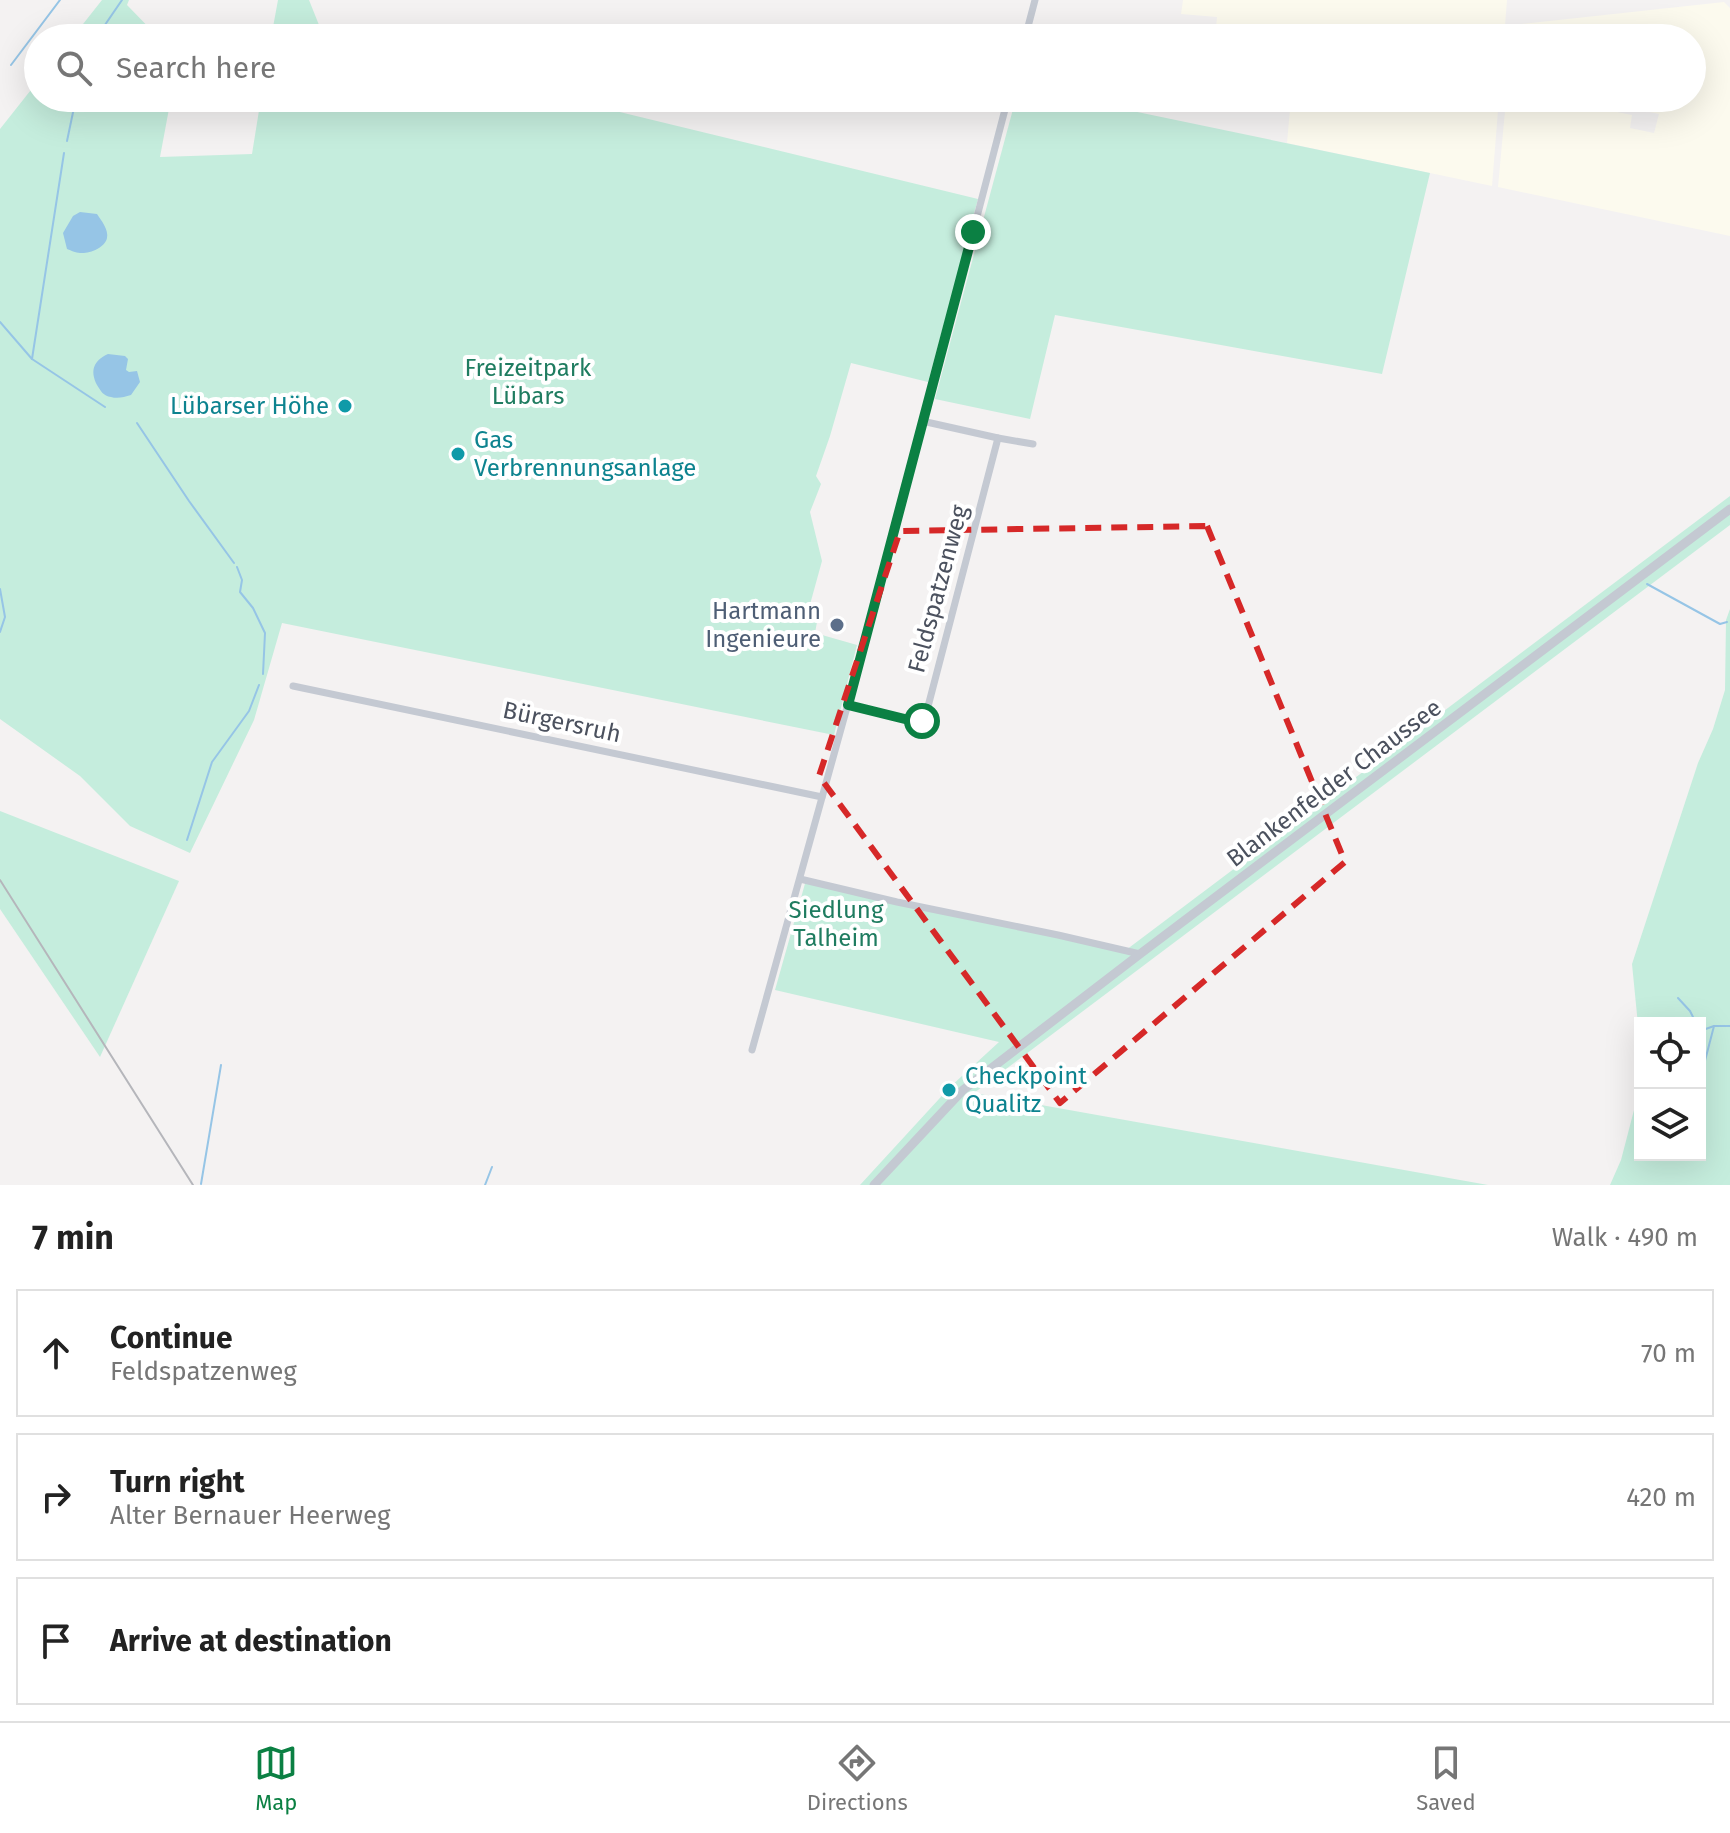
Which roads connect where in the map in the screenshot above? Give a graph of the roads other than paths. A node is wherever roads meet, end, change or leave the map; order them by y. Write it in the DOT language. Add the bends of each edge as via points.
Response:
graph roads {
  1 [pos="1035,0"];
  2 [pos="1029,24"];
  3 [pos="1004,112"];
  4 [pos="922,421"];
  5 [pos="998,438"];
  6 [pos="1033,444"];
  7 [pos="1730,509"];
  8 [pos="293,686"];
  9 [pos="848,705"];
  10 [pos="822,797"];
  11 [pos="800,879"];
  12 [pos="1140,954"];
  13 [pos="752,1050"];
  14 [pos="874,1185"];
  1 -- 2 [label="street"];
  3 -- 4 [label="street"];
  4 -- 5 [label="street"];
  4 -- 9 [label="street"];
  5 -- 6 [label="street"];
  5 -- 9 [label="street, Feldspatzenweg" via="925,718 917,722"];
  7 -- 12 [label="street, Blankenfelder Chaussee"];
  8 -- 10 [label="street, Bürgersruh"];
  9 -- 10 [label="street"];
  10 -- 11 [label="street"];
  11 -- 12 [label="street"];
  11 -- 13 [label="street"];
  12 -- 14 [label="street, Blankenfelder Chaussee" via="963,1090"];
}
